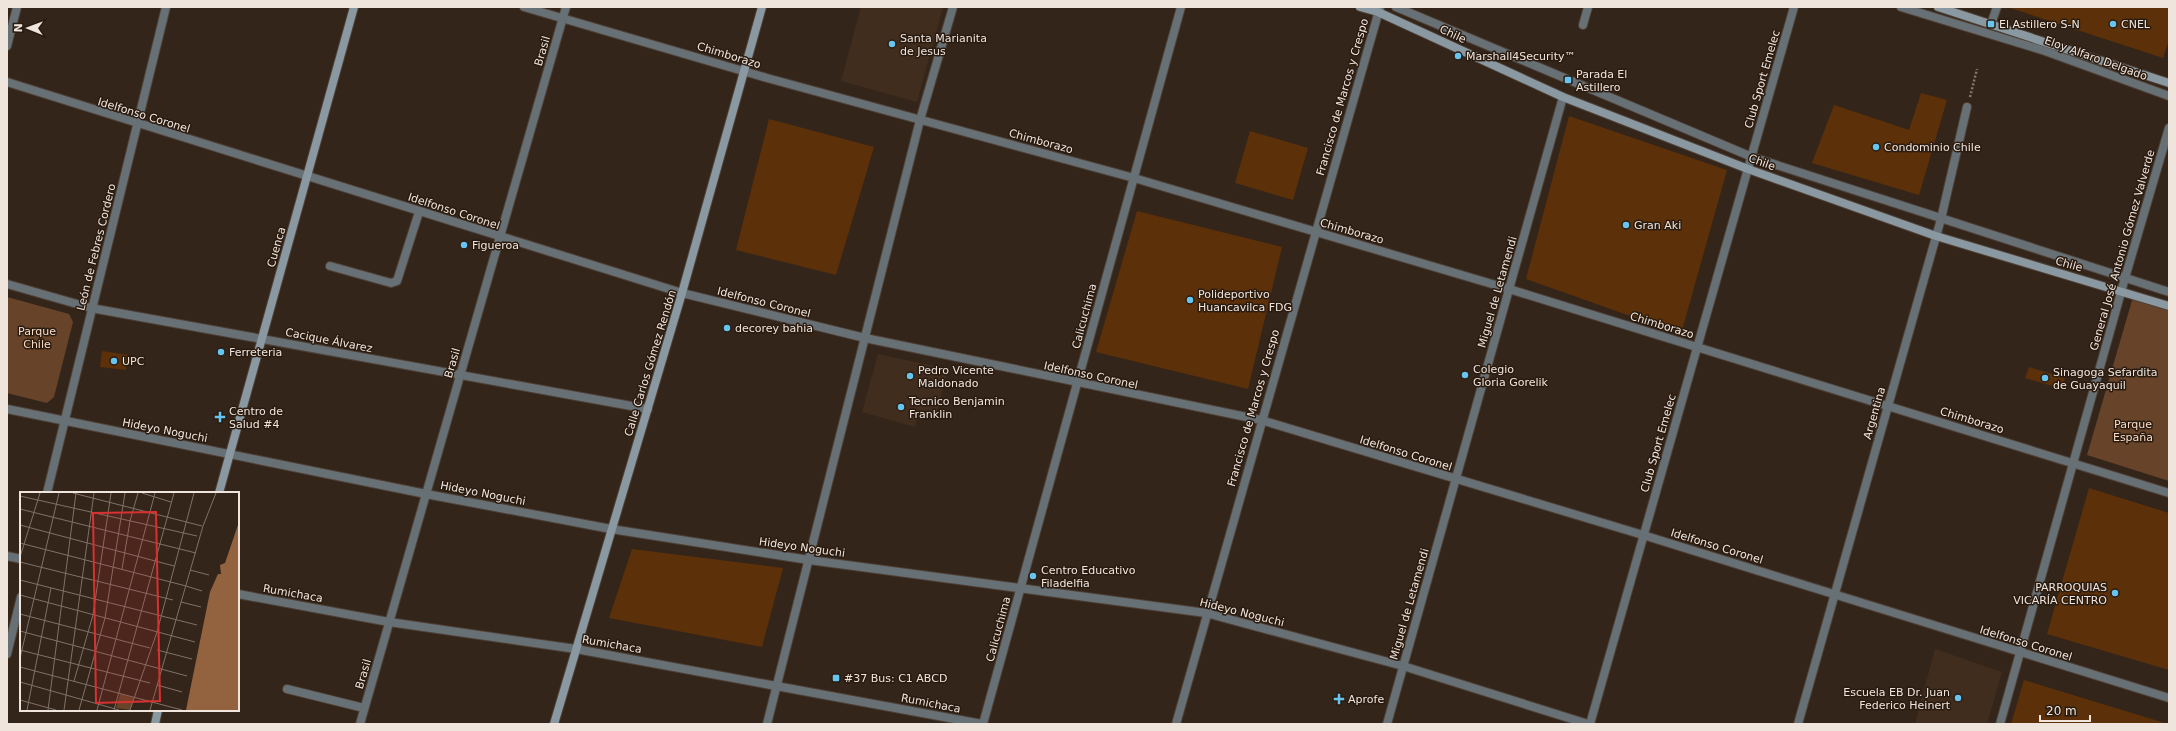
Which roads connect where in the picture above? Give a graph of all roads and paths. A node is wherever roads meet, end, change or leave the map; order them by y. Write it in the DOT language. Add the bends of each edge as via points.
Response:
graph roads {
  1 [pos="18,7"];
  2 [pos="166,7"];
  3 [pos="354,7"];
  4 [pos="524,7"];
  5 [pos="566,7"];
  6 [pos="762,7"];
  7 [pos="953,7"];
  8 [pos="1181,7"];
  9 [pos="1360,7"];
  10 [pos="1396,7"];
  11 [pos="1588,7"];
  12 [pos="1794,7"];
  13 [pos="1901,7"];
  14 [pos="1938,7"];
  15 [pos="1996,7"];
  16 [pos="1379,10"];
  17 [pos="562,18"];
  18 [pos="1991,24"];
  19 [pos="1583,25"];
  20 [pos="7,46"];
  21 [pos="1977,69"];
  22 [pos="744,71"];
  23 [pos="7,82"];
  24 [pos="2169,83"];
  25 [pos="2169,96"];
  26 [pos="1563,97"];
  27 [pos="1967,107"];
  28 [pos="920,120"];
  29 [pos="138,124"];
  30 [pos="2169,128"];
  31 [pos="1752,157"];
  32 [pos="1748,169"];
  33 [pos="308,176"];
  34 [pos="1134,178"];
  35 [pos="419,212"];
  36 [pos="1941,219"];
  37 [pos="1315,232"];
  38 [pos="1936,236"];
  39 [pos="500,237"];
  40 [pos="330,266"];
  41 [pos="2125,278"];
  42 [pos="7,284"];
  43 [pos="1509,289"];
  44 [pos="2121,290"];
  45 [pos="2169,292"];
  46 [pos="682,293"];
  47 [pos="2169,306"];
  48 [pos="91,308"];
  49 [pos="262,338"];
  50 [pos="865,338"];
  51 [pos="1697,347"];
  52 [pos="460,376"];
  53 [pos="1077,383"];
  54 [pos="1888,406"];
  55 [pos="7,409"];
  56 [pos="648,409"];
  57 [pos="1261,420"];
  58 [pos="64,421"];
  59 [pos="230,454"];
  60 [pos="2073,462"];
  61 [pos="1456,480"];
  62 [pos="47,492"];
  63 [pos="219,492"];
  64 [pos="2169,493"];
  65 [pos="426,494"];
  66 [pos="611,529"];
  67 [pos="1643,535"];
  68 [pos="7,556"];
  69 [pos="20,559"];
  70 [pos="809,560"];
  71 [pos="1021,587"];
  72 [pos="239,594"];
  73 [pos="1834,595"];
  74 [pos="20,601"];
  75 [pos="1206,613"];
  76 [pos="389,622"];
  77 [pos="576,648"];
  78 [pos="2020,653"];
  79 [pos="7,654"];
  80 [pos="1403,666"];
  81 [pos="778,685"];
  82 [pos="287,689"];
  83 [pos="2169,698"];
  84 [pos="364,708"];
  85 [pos="158,711"];
  86 [pos="155,724"];
  87 [pos="360,724"];
  88 [pos="554,724"];
  89 [pos="767,724"];
  90 [pos="982,724"];
  91 [pos="1176,724"];
  92 [pos="1387,724"];
  93 [pos="1589,724"];
  94 [pos="1798,724"];
  95 [pos="2000,724"];
  1 -- 20 [label="street"];
  2 -- 29 [label="street, León de Febres Cordero"];
  3 -- 33 [label="main road, Cuenca"];
  4 -- 17 [label="street, Chimborazo"];
  5 -- 17 [label="street, Brasil"];
  6 -- 22 [label="main road, Calle Carlos Gómez Rendón"];
  7 -- 28 [label="street"];
  8 -- 34 [label="street, Calicuchima"];
  9 -- 16 [label="main road, Chile"];
  10 -- 31 [label="street, Chile" via="1570,76"];
  11 -- 19 [label="street"];
  12 -- 31 [label="street, Club Sport Emelec"];
  13 -- 25 [label="street, Eloy Alfaro Delgado" via="2045,51"];
  14 -- 18 [label="main road, Eloy Alfaro Delgado"];
  15 -- 18 [label="street"];
  16 -- 26 [label="main road, Chile"];
  16 -- 37 [label="street, Francisco de Marcos y Crespo"];
  17 -- 22 [label="street, Chimborazo"];
  17 -- 39 [label="street, Brasil"];
  18 -- 24 [label="main road, Eloy Alfaro Delgado"];
  21 -- 27 [label="path"];
  22 -- 28 [label="street, Chimborazo"];
  22 -- 46 [label="main road, Calle Carlos Gómez Rendón"];
  23 -- 29 [label="street, Idelfonso Coronel"];
  26 -- 32 [label="main road, Chile"];
  26 -- 43 [label="street, Miguel de Letamendi"];
  27 -- 36 [label="street, Argentina"];
  28 -- 34 [label="street, Chimborazo"];
  28 -- 50 [label="street"];
  29 -- 33 [label="street, Idelfonso Coronel"];
  29 -- 48 [label="street, León de Febres Cordero"];
  30 -- 41 [label="street, General José Antonio Gómez Valverde"];
  31 -- 32 [label="street, Club Sport Emelec"];
  31 -- 36 [label="street, Chile"];
  32 -- 38 [label="main road, Chile"];
  32 -- 51 [label="street, Club Sport Emelec"];
  33 -- 35 [label="street, Idelfonso Coronel"];
  33 -- 49 [label="main road, Cuenca"];
  34 -- 37 [label="street, Chimborazo"];
  34 -- 53 [label="street, Calicuchima"];
  35 -- 39 [label="street, Idelfonso Coronel"];
  35 -- 40 [label="street" via="397,281 391,283"];
  36 -- 38 [label="street, Argentina"];
  36 -- 41 [label="street, Chile"];
  37 -- 43 [label="street, Chimborazo"];
  37 -- 57 [label="street, Francisco de Marcos y Crespo"];
  38 -- 44 [label="main road, Chile"];
  38 -- 54 [label="street, Argentina"];
  39 -- 46 [label="street, Idelfonso Coronel"];
  39 -- 52 [label="street, Brasil"];
  41 -- 44 [label="street, General José Antonio Gómez Valverde"];
  41 -- 45 [label="street, Chile"];
  42 -- 48 [label="street, Cacique Álvarez"];
  43 -- 51 [label="street, Chimborazo"];
  43 -- 61 [label="street, Miguel de Letamendi"];
  44 -- 47 [label="main road, Chile"];
  44 -- 60 [label="street, General José Antonio Gómez Valverde"];
  46 -- 50 [label="street, Idelfonso Coronel"];
  46 -- 56 [label="main road, Calle Carlos Gómez Rendón"];
  48 -- 49 [label="street, Cacique Álvarez"];
  48 -- 58 [label="street, León de Febres Cordero"];
  49 -- 52 [label="street, Cacique Álvarez"];
  49 -- 59 [label="main road, Cuenca"];
  50 -- 53 [label="street, Idelfonso Coronel"];
  50 -- 70 [label="street"];
  51 -- 54 [label="street, Chimborazo"];
  51 -- 67 [label="street, Club Sport Emelec"];
  52 -- 56 [label="street, Cacique Álvarez"];
  52 -- 65 [label="street, Brasil"];
  53 -- 57 [label="street, Idelfonso Coronel"];
  53 -- 71 [label="street, Calicuchima"];
  54 -- 60 [label="street, Chimborazo"];
  54 -- 73 [label="street, Argentina"];
  55 -- 58 [label="street, Hideyo Noguchi"];
  56 -- 66 [label="main road, Calle Carlos Gómez Rendón"];
  57 -- 61 [label="street, Idelfonso Coronel"];
  57 -- 75 [label="street, Francisco de Marcos y Crespo"];
  58 -- 59 [label="street, Hideyo Noguchi"];
  58 -- 62 [label="street, León de Febres Cordero"];
  59 -- 63 [label="main road, Cuenca"];
  59 -- 65 [label="street, Hideyo Noguchi"];
  60 -- 64 [label="street, Chimborazo"];
  60 -- 78 [label="street, General José Antonio Gómez Valverde"];
  61 -- 67 [label="street, Idelfonso Coronel"];
  61 -- 80 [label="street, Miguel de Letamendi"];
  65 -- 66 [label="street, Hideyo Noguchi"];
  65 -- 76 [label="street, Brasil"];
  66 -- 70 [label="street, Hideyo Noguchi"];
  66 -- 77 [label="main road, Calle Carlos Gómez Rendón"];
  67 -- 73 [label="street, Idelfonso Coronel"];
  67 -- 93 [label="street, Club Sport Emelec"];
  68 -- 69 [label="street"];
  70 -- 71 [label="street, Hideyo Noguchi"];
  70 -- 81 [label="street"];
  71 -- 75 [label="street, Hideyo Noguchi"];
  71 -- 90 [label="street, Calicuchima"];
  72 -- 76 [label="street, Rumichaca"];
  73 -- 78 [label="street, Idelfonso Coronel"];
  73 -- 94 [label="street, Argentina"];
  74 -- 79 [label="street"];
  75 -- 80 [label="street, Hideyo Noguchi"];
  75 -- 91 [label="street, Francisco de Marcos y Crespo"];
  76 -- 77 [label="street, Rumichaca"];
  76 -- 84 [label="street, Brasil"];
  77 -- 81 [label="street, Rumichaca"];
  77 -- 88 [label="main road, Calle Carlos Gómez Rendón"];
  78 -- 83 [label="street, Idelfonso Coronel"];
  78 -- 95 [label="street, General José Antonio Gómez Valverde"];
  80 -- 92 [label="street, Miguel de Letamendi"];
  80 -- 93 [label="street, Hideyo Noguchi"];
  81 -- 89 [label="street"];
  81 -- 90 [label="street, Rumichaca"];
  82 -- 84 [label="street"];
  84 -- 87 [label="street, Brasil"];
  85 -- 86 [label="main road"];
}
